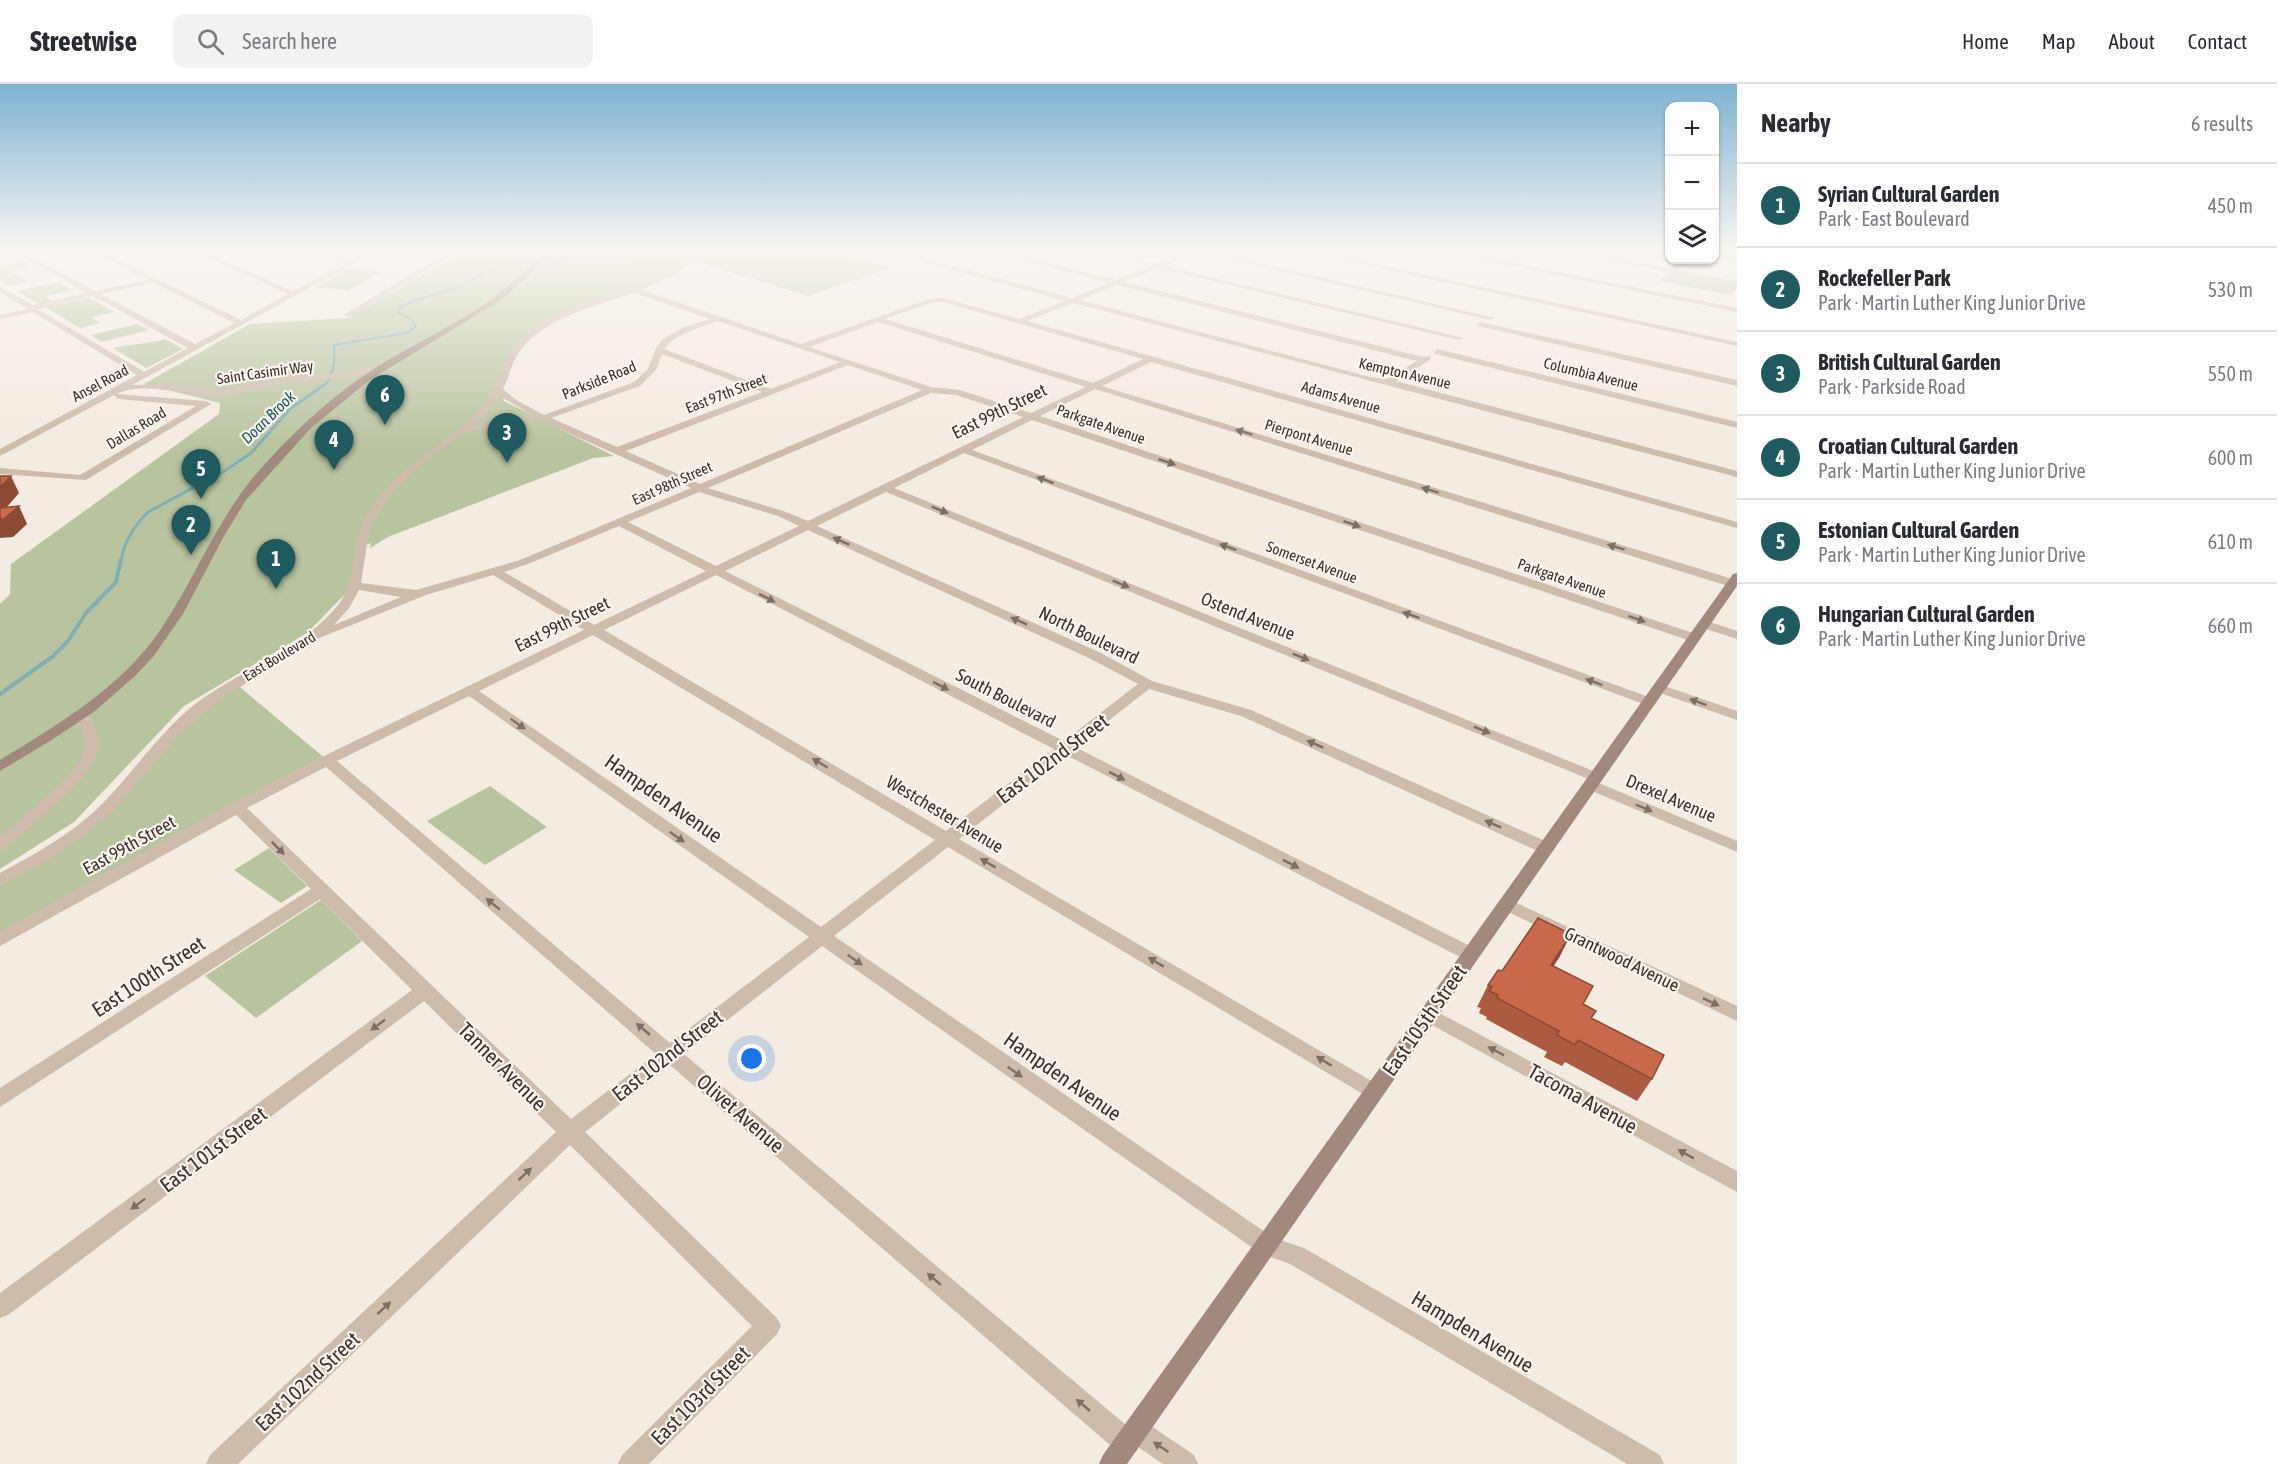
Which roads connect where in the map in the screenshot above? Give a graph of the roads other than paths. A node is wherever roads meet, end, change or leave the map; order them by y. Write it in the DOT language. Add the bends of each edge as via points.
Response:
graph roads {
  1 [pos="44,316"];
  2 [pos="135,316"];
  3 [pos="229,316"];
  4 [pos="254,316"];
  5 [pos="468,316"];
  6 [pos="565,316"];
  7 [pos="709,316"];
  8 [pos="887,316"];
  9 [pos="998,316"];
  10 [pos="1032,316"];
  11 [pos="1133,316"];
  12 [pos="1250,316"];
  13 [pos="1400,316"];
  14 [pos="1484,316"];
  15 [pos="1610,316"];
  16 [pos="717,319"];
  17 [pos="876,320"];
  18 [pos="1019,322"];
  19 [pos="242,323"];
  20 [pos="1470,331"];
  21 [pos="1737,344"];
  22 [pos="800,347"];
  23 [pos="195,348"];
  24 [pos="658,350"];
  25 [pos="1438,352"];
  26 [pos="1150,359"];
  27 [pos="1424,360"];
  28 [pos="846,363"];
  29 [pos="383,367"];
  30 [pos="143,375"];
  31 [pos="341,376"];
  32 [pos="1389,382"];
  33 [pos="359,383"];
  34 [pos="1737,383"];
  35 [pos="1096,386"];
  36 [pos="119,389"];
  37 [pos="930,390"];
  38 [pos="500,391"];
  39 [pos="771,392"];
  40 [pos="106,395"];
  41 [pos="1032,417"];
  42 [pos="543,418"];
  43 [pos="1737,425"];
  44 [pos="466,428"];
  45 [pos="964,450"];
  46 [pos="617,451"];
  47 [pos="0,453"];
  48 [pos="0,471"];
  49 [pos="1737,474"];
  50 [pos="700,488"];
  51 [pos="886,488"];
  52 [pos="622,523"];
  53 [pos="1737,525"];
  54 [pos="808,526"];
  55 [pos="715,571"];
  56 [pos="496,572"];
  57 [pos="1735,580"];
  58 [pos="354,585"];
  59 [pos="422,592"];
  60 [pos="1704,624"];
  61 [pos="595,629"];
  62 [pos="1737,635"];
  63 [pos="1694,638"];
  64 [pos="313,639"];
  65 [pos="1147,684"];
  66 [pos="1659,688"];
  67 [pos="470,691"];
  68 [pos="1649,702"];
  69 [pos="82,713"];
  70 [pos="1737,716"];
  71 [pos="1065,749"];
  72 [pos="327,760"];
  73 [pos="0,766"];
  74 [pos="1593,781"];
  75 [pos="237,807"];
  76 [pos="946,838"];
  77 [pos="0,846"];
  78 [pos="1737,847"];
  79 [pos="1546,848"];
  80 [pos="0,880"];
  81 [pos="321,890"];
  82 [pos="1506,904"];
  83 [pos="820,936"];
  84 [pos="0,940"];
  85 [pos="1470,954"];
  86 [pos="425,990"];
  87 [pos="1428,1014"];
  88 [pos="1737,1014"];
  89 [pos="671,1053"];
  90 [pos="1373,1092"];
  91 [pos="0,1099"];
  92 [pos="570,1132"];
  93 [pos="1737,1182"];
  94 [pos="1268,1246"];
  95 [pos="0,1307"];
  96 [pos="769,1326"];
  97 [pos="1132,1437"];
  98 [pos="219,1464"];
  99 [pos="631,1464"];
  100 [pos="1112,1464"];
  101 [pos="1185,1464"];
  102 [pos="1651,1464"];
  1 -- 30 [label="street"];
  2 -- 23 [label="street"];
  3 -- 19 [label="street"];
  4 -- 19 [label="street, Ansel Road"];
  5 -- 29 [label="main road"];
  6 -- 38 [label="street, East Boulevard" via="525,340 516,350"];
  7 -- 16 [label="street, Parkgate Avenue"];
  8 -- 17 [label="street, Adams Avenue"];
  9 -- 18 [label="street, Adams Avenue"];
  10 -- 18 [label="street"];
  11 -- 32 [label="street, Kempton Avenue"];
  12 -- 27 [label="street"];
  13 -- 20 [label="street"];
  14 -- 20 [label="street" via="1491,318"];
  15 -- 21 [label="street"];
  16 -- 22 [label="street, Parkgate Avenue"];
  16 -- 24 [label="street, Parkside Road" via="676,334"];
  17 -- 22 [label="street"];
  17 -- 35 [label="street, Pierpont Avenue"];
  18 -- 26 [label="street, Adams Avenue"];
  19 -- 23 [label="street, Ansel Road"];
  20 -- 25 [label="street"];
  20 -- 34 [label="street"];
  22 -- 28 [label="street, Parkgate Avenue"];
  23 -- 30 [label="street, Ansel Road"];
  24 -- 39 [label="street"];
  24 -- 42 [label="street, Parkside Road" via="652,370 637,384"];
  25 -- 27 [label="street"];
  25 -- 43 [label="street, Columbia Avenue"];
  26 -- 35 [label="street, East 99th Street"];
  26 -- 53 [label="street, Adams Avenue"];
  27 -- 32 [label="street"];
  28 -- 37 [label="street, Parkgate Avenue"];
  28 -- 39 [label="street, East 97th Street"];
  29 -- 31 [label="street, Saint Casimir Way"];
  29 -- 33 [label="main road"];
  30 -- 36 [label="street, Ansel Road"];
  31 -- 33 [label="street"];
  31 -- 36 [label="street, Saint Casimir Way" via="220,393 161,387"];
  32 -- 49 [label="street, Kempton Avenue"];
  33 -- 69 [label="main road" via="304,430 252,484 153,649"];
  35 -- 41 [label="street, East 99th Street"];
  57 -- 35 [label="street, Pierpont Avenue, one-way"];
  36 -- 40 [label="street, Ansel Road"];
  37 -- 41 [label="street, Parkgate Avenue" via="957,392"];
  37 -- 50 [label="street, East 98th Street"];
  38 -- 42 [label="street, North Boulevard"];
  38 -- 44 [label="street, East Boulevard"];
  39 -- 46 [label="street, East 97th Street"];
  40 -- 47 [label="street, Ansel Road"];
  40 -- 48 [label="street, Dallas Road" via="206,404 82,478"];
  41 -- 45 [label="street, East 99th Street"];
  41 -- 63 [label="street, Parkgate Avenue, one-way"];
  42 -- 44 [label="street, Parkside Road"];
  42 -- 46 [label="street, North Boulevard"];
  44 -- 58 [label="street, East Boulevard" via="429,453 392,486 364,531"];
  45 -- 51 [label="street, East 99th Street"];
  68 -- 45 [label="street, Somerset Avenue, one-way"];
  46 -- 50 [label="street, North Boulevard"];
  50 -- 52 [label="street, East 98th Street"];
  50 -- 54 [label="street, North Boulevard"];
  51 -- 54 [label="street, East 99th Street"];
  51 -- 74 [label="street, Ostend Avenue, one-way"];
  52 -- 55 [label="street, South Boulevard"];
  52 -- 56 [label="street, East 98th Street"];
  54 -- 55 [label="street, East 99th Street"];
  65 -- 54 [label="street, North Boulevard, one-way" via="1096,656"];
  55 -- 61 [label="street, East 99th Street"];
  55 -- 71 [label="street, South Boulevard, one-way"];
  56 -- 59 [label="street, East 98th Street"];
  56 -- 61 [label="street, Westchester Avenue"];
  57 -- 60 [label="main road, East 105th Street"];
  58 -- 59 [label="street, East 98th Street" via="398,593"];
  58 -- 64 [label="street, East Boulevard" via="344,606"];
  59 -- 64 [label="street, East 98th Street"];
  60 -- 62 [label="street"];
  60 -- 63 [label="main road, East 105th Street"];
  61 -- 67 [label="street, East 99th Street"];
  76 -- 61 [label="street, Westchester Avenue, one-way"];
  63 -- 66 [label="main road, East 105th Street"];
  64 -- 80 [label="street, East Boulevard" via="219,693 164,741 96,817 50,852"];
  65 -- 71 [label="street, East 102nd Street"];
  79 -- 65 [label="street, North Boulevard, one-way" via="1246,713"];
  66 -- 68 [label="main road, East 105th Street"];
  70 -- 66 [label="street, one-way"];
  67 -- 72 [label="street, East 99th Street"];
  67 -- 83 [label="street, Hampden Avenue, one-way"];
  68 -- 74 [label="main road, East 105th Street"];
  69 -- 73 [label="main road"];
  69 -- 77 [label="street" via="93,742 86,765"];
  71 -- 76 [label="street, East 102nd Street"];
  71 -- 85 [label="street, South Boulevard, one-way"];
  72 -- 75 [label="street, East 99th Street"];
  89 -- 72 [label="street, Olivet Avenue, one-way" via="467,884"];
  74 -- 78 [label="street, Drexel Avenue, one-way"];
  74 -- 79 [label="main road, East 105th Street"];
  75 -- 81 [label="street, Tanner Avenue, one-way"];
  75 -- 84 [label="street, East 99th Street"];
  76 -- 83 [label="street, East 102nd Street"];
  90 -- 76 [label="street, Westchester Avenue, one-way"];
  79 -- 82 [label="main road, East 105th Street"];
  81 -- 86 [label="street, Tanner Avenue"];
  81 -- 91 [label="street, East 100th Street"];
  82 -- 85 [label="main road, East 105th Street"];
  82 -- 88 [label="street, Grantwood Avenue, one-way"];
  83 -- 89 [label="street, East 102nd Street"];
  83 -- 94 [label="street, Hampden Avenue, one-way"];
  85 -- 87 [label="main road, East 105th Street"];
  86 -- 92 [label="street, Tanner Avenue"];
  86 -- 95 [label="street, East 101st Street, one-way"];
  87 -- 90 [label="main road, East 105th Street"];
  93 -- 87 [label="street, Tacoma Avenue, one-way"];
  89 -- 92 [label="street, East 102nd Street"];
  97 -- 89 [label="street, Olivet Avenue, one-way"];
  90 -- 94 [label="main road, East 105th Street"];
  92 -- 96 [label="street, Tanner Avenue"];
  98 -- 92 [label="street, East 102nd Street, one-way"];
  94 -- 97 [label="main road, East 105th Street"];
  94 -- 102 [label="street, Hampden Avenue" via="1296,1255"];
  96 -- 99 [label="street, East 103rd Street"];
  97 -- 100 [label="main road, East 105th Street"];
  101 -- 97 [label="street, Olivet Avenue, one-way"];
}
